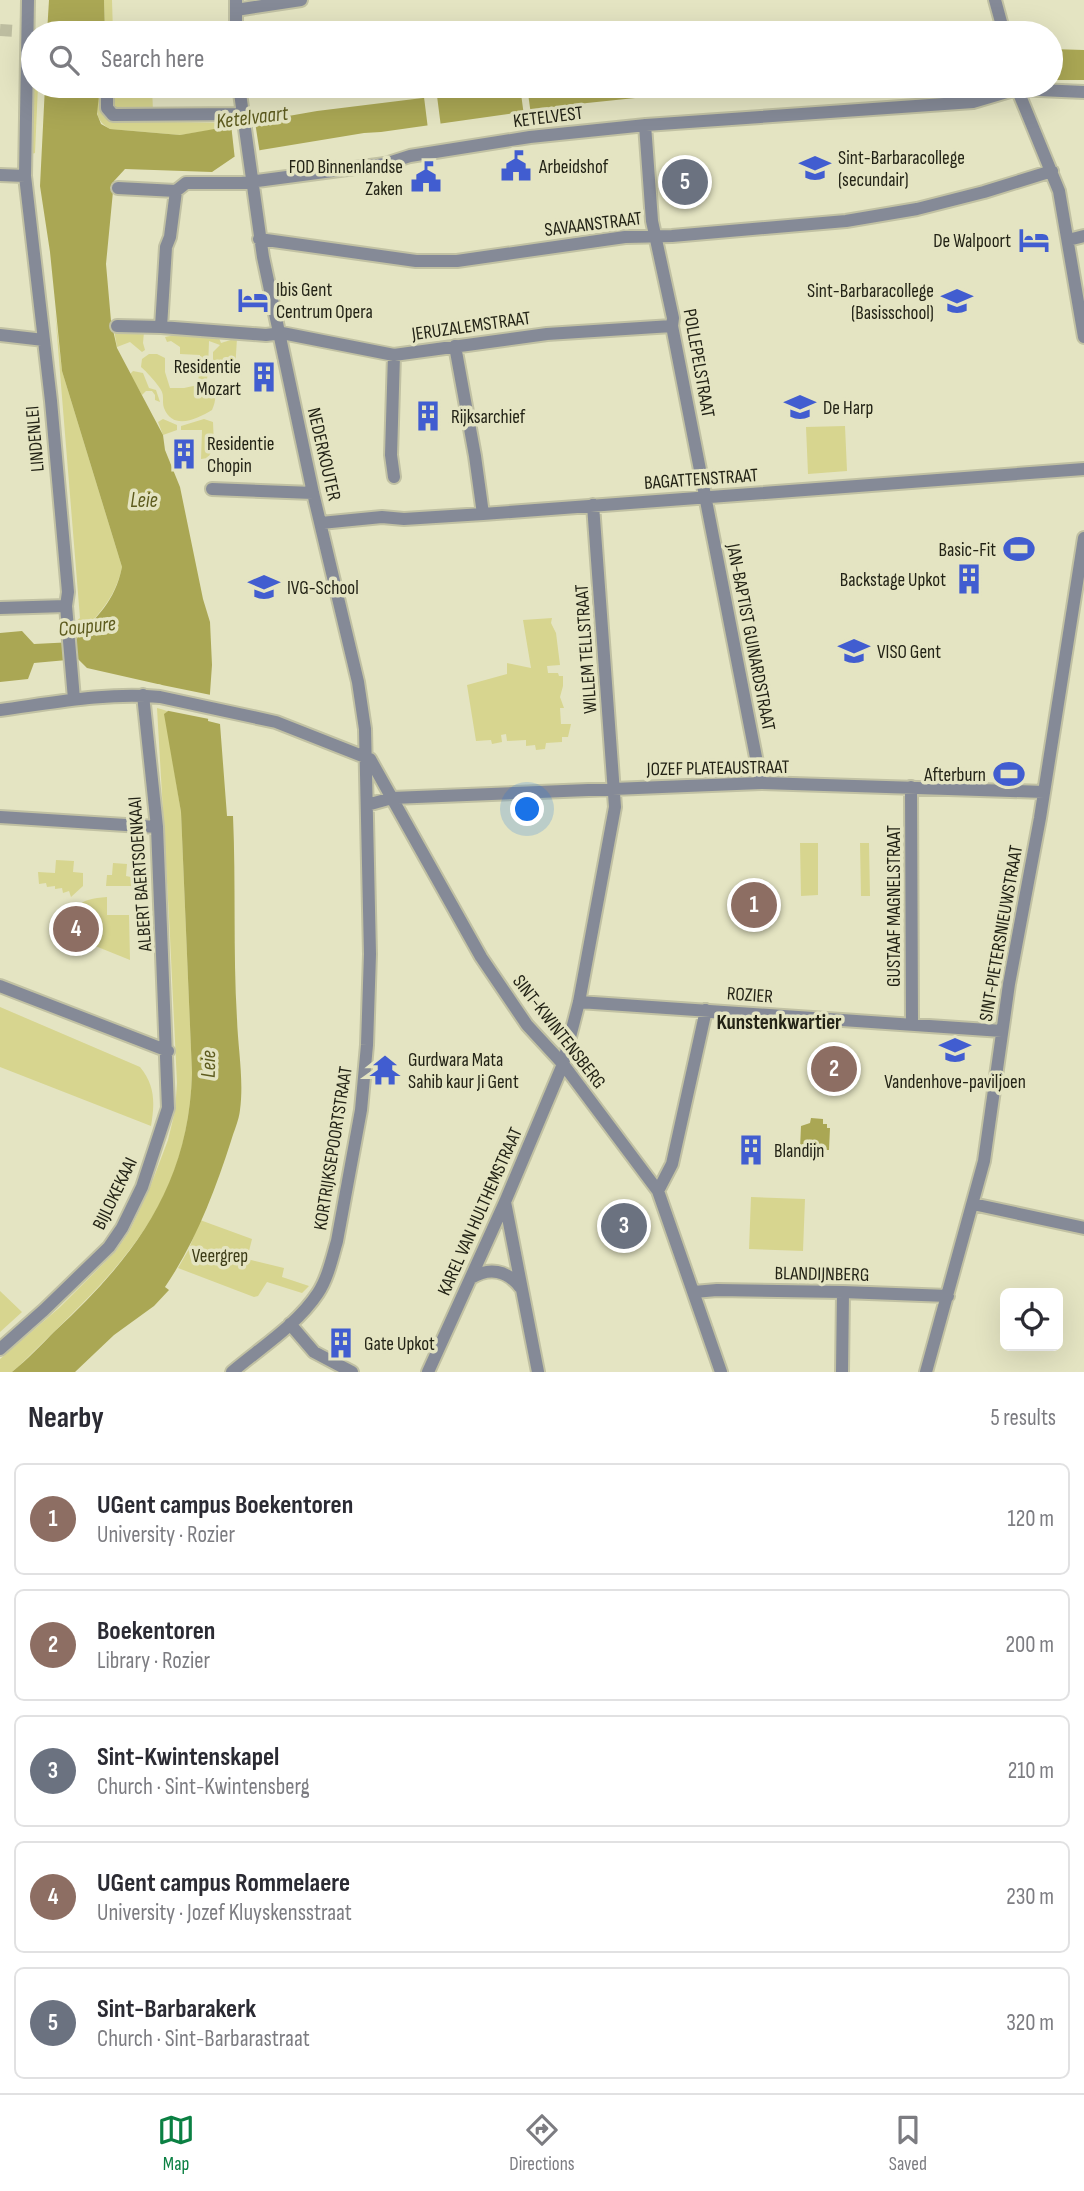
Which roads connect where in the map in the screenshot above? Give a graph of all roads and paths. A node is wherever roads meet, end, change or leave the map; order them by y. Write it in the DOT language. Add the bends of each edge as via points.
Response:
graph roads {
  1 [pos="28,0"];
  2 [pos="301,0"];
  3 [pos="995,0"];
  4 [pos="236,5"];
  5 [pos="24,21"];
  6 [pos="1001,21"];
  7 [pos="1063,91"];
  8 [pos="1084,92"];
  9 [pos="23,98"];
  10 [pos="107,98"];
  11 [pos="240,98"];
  12 [pos="986,98"];
  13 [pos="1021,98"];
  14 [pos="243,119"];
  15 [pos="645,125"];
  16 [pos="1052,171"];
  17 [pos="0,175"];
  18 [pos="25,176"];
  19 [pos="252,182"];
  20 [pos="118,188"];
  21 [pos="176,191"];
  22 [pos="656,235"];
  23 [pos="1084,236"];
  24 [pos="260,239"];
  25 [pos="1068,240"];
  26 [pos="117,326"];
  27 [pos="672,326"];
  28 [pos="161,327"];
  29 [pos="278,334"];
  30 [pos="0,335"];
  31 [pos="1084,337"];
  32 [pos="44,340"];
  33 [pos="455,346"];
  34 [pos="394,355"];
  35 [pos="1084,470"];
  36 [pos="394,477"];
  37 [pos="212,489"];
  38 [pos="313,493"];
  39 [pos="705,497"];
  40 [pos="593,505"];
  41 [pos="483,514"];
  42 [pos="321,523"];
  43 [pos="1084,538"];
  44 [pos="66,606"];
  45 [pos="0,608"];
  46 [pos="143,695"];
  47 [pos="74,699"];
  48 [pos="0,710"];
  49 [pos="368,758"];
  50 [pos="761,783"];
  51 [pos="911,787"];
  52 [pos="614,790"];
  53 [pos="1044,792"];
  54 [pos="392,798"];
  55 [pos="368,805"];
  56 [pos="0,817"];
  57 [pos="157,827"];
  58 [pos="0,986"];
  59 [pos="579,1002"];
  60 [pos="706,1010"];
  61 [pos="912,1025"];
  62 [pos="1002,1031"];
  63 [pos="168,1051"];
  64 [pos="563,1064"];
  65 [pos="658,1191"];
  66 [pos="505,1202"];
  67 [pos="973,1204"];
  68 [pos="1084,1228"];
  69 [pos="471,1278"];
  70 [pos="521,1288"];
  71 [pos="694,1292"];
  72 [pos="843,1292"];
  73 [pos="948,1296"];
  74 [pos="290,1324"];
  75 [pos="0,1349"];
  76 [pos="232,1372"];
  77 [pos="352,1372"];
  78 [pos="428,1372"];
  79 [pos="538,1372"];
  80 [pos="721,1372"];
  81 [pos="842,1372"];
  82 [pos="926,1372"];
  1 -- 5 [label="street, LINDENLEI"];
  2 -- 4 [label="street"];
  3 -- 6 [label="street"];
  7 -- 8 [label="street, KETELVEST"];
  9 -- 18 [label="street, LINDENLEI"];
  10 -- 14 [label="street" via="113,115"];
  11 -- 14 [label="street, NEDERKOUTER"];
  12 -- 15 [label="street, KETELVEST"];
  13 -- 16 [label="street"];
  14 -- 19 [label="street, NEDERKOUTER"];
  15 -- 19 [label="street, KETELVEST" via="530,137"];
  15 -- 22 [label="street, POLLEPELSTRAAT"];
  16 -- 22 [label="street, SAVAANSTRAAT" via="873,217"];
  16 -- 25 [label="street"];
  17 -- 18 [label="street"];
  18 -- 32 [label="street, LINDENLEI"];
  19 -- 21 [label="street, KETELVEST" via="186,183"];
  19 -- 24 [label="street, NEDERKOUTER"];
  20 -- 21 [label="street, KETELVEST"];
  21 -- 28 [label="street" via="166,247"];
  22 -- 24 [label="street, SAVAANSTRAAT" via="433,262"];
  22 -- 27 [label="street, POLLEPELSTRAAT"];
  23 -- 25 [label="street"];
  24 -- 29 [label="street, NEDERKOUTER"];
  25 -- 31 [label="street"];
  26 -- 28 [label="street, JERUZALEMSTRAAT"];
  27 -- 33 [label="street, JERUZALEMSTRAAT" via="547,334"];
  27 -- 39 [label="street, POLLEPELSTRAAT"];
  28 -- 29 [label="street, JERUZALEMSTRAAT"];
  29 -- 34 [label="street, JERUZALEMSTRAAT"];
  29 -- 38 [label="street, NEDERKOUTER"];
  30 -- 32 [label="street"];
  32 -- 44 [label="street, LINDENLEI"];
  33 -- 34 [label="street, JERUZALEMSTRAAT"];
  33 -- 41 [label="street"];
  34 -- 36 [label="street"];
  35 -- 39 [label="street, BAGATTENSTRAAT"];
  37 -- 38 [label="street"];
  38 -- 42 [label="street, NEDERKOUTER"];
  39 -- 40 [label="street, BAGATTENSTRAAT"];
  39 -- 50 [label="street, JAN-BAPTIST GUINARDSTRAAT"];
  40 -- 41 [label="street, BAGATTENSTRAAT"];
  40 -- 52 [label="street, WILLEM TELLSTRAAT"];
  41 -- 42 [label="street, BAGATTENSTRAAT"];
  42 -- 49 [label="street, NEDERKOUTER" via="359,690"];
  43 -- 53 [label="street, SINT-PIETERSNIEUWSTRAAT"];
  44 -- 45 [label="street"];
  44 -- 47 [label="street, LINDENLEI"];
  46 -- 47 [label="street"];
  46 -- 49 [label="street" via="276,722"];
  46 -- 57 [label="street, ALBERT BAERTSOENKAAI"];
  47 -- 48 [label="street"];
  49 -- 54 [label="street, SINT-KWINTENSBERG"];
  49 -- 55 [label="street, KORTRIJKSEPOORTSTRAAT"];
  50 -- 51 [label="street, JOZEF PLATEAUSTRAAT"];
  50 -- 52 [label="street, JOZEF PLATEAUSTRAAT"];
  51 -- 53 [label="street, JOZEF PLATEAUSTRAAT"];
  51 -- 61 [label="street, GUSTAAF MAGNELSTRAAT"];
  52 -- 54 [label="street, JOZEF PLATEAUSTRAAT"];
  52 -- 59 [label="street, WILLEM TELLSTRAAT" via="615,807"];
  53 -- 62 [label="street, SINT-PIETERSNIEUWSTRAAT"];
  54 -- 55 [label="street"];
  54 -- 64 [label="street, SINT-KWINTENSBERG" via="481,957 523,1018"];
  55 -- 74 [label="street, KORTRIJKSEPOORTSTRAAT" via="370,954 361,1110 328,1269 317,1294"];
  56 -- 57 [label="street"];
  57 -- 63 [label="street, ALBERT BAERTSOENKAAI"];
  58 -- 63 [label="street"];
  59 -- 60 [label="street, ROZIER"];
  59 -- 64 [label="street, KAREL VAN HULTHEMSTRAAT"];
  60 -- 61 [label="street, ROZIER"];
  60 -- 65 [label="street" via="675,1154"];
  61 -- 62 [label="street, ROZIER"];
  62 -- 67 [label="street, SINT-PIETERSNIEUWSTRAAT" via="985,1161"];
  63 -- 75 [label="street, BIJLOKEKAAI" via="169,1108 146,1177 122,1228 109,1247"];
  64 -- 65 [label="street, SINT-KWINTENSBERG"];
  64 -- 66 [label="street, KAREL VAN HULTHEMSTRAAT"];
  65 -- 71 [label="street, SINT-KWINTENSBERG"];
  66 -- 69 [label="street, KAREL VAN HULTHEMSTRAAT"];
  66 -- 70 [label="street"];
  67 -- 68 [label="street"];
  67 -- 73 [label="street, SINT-PIETERSNIEUWSTRAAT"];
  69 -- 70 [label="street" via="495,1271 513,1278"];
  69 -- 78 [label="street, KAREL VAN HULTHEMSTRAAT"];
  70 -- 79 [label="street"];
  71 -- 72 [label="street, BLANDIJNBERG"];
  71 -- 80 [label="street, SINT-KWINTENSBERG"];
  72 -- 73 [label="street, BLANDIJNBERG"];
  72 -- 81 [label="street"];
  73 -- 82 [label="street, SINT-PIETERSNIEUWSTRAAT"];
  74 -- 76 [label="street, KORTRIJKSEPOORTSTRAAT"];
  74 -- 77 [label="street" via="314,1352"];
}
